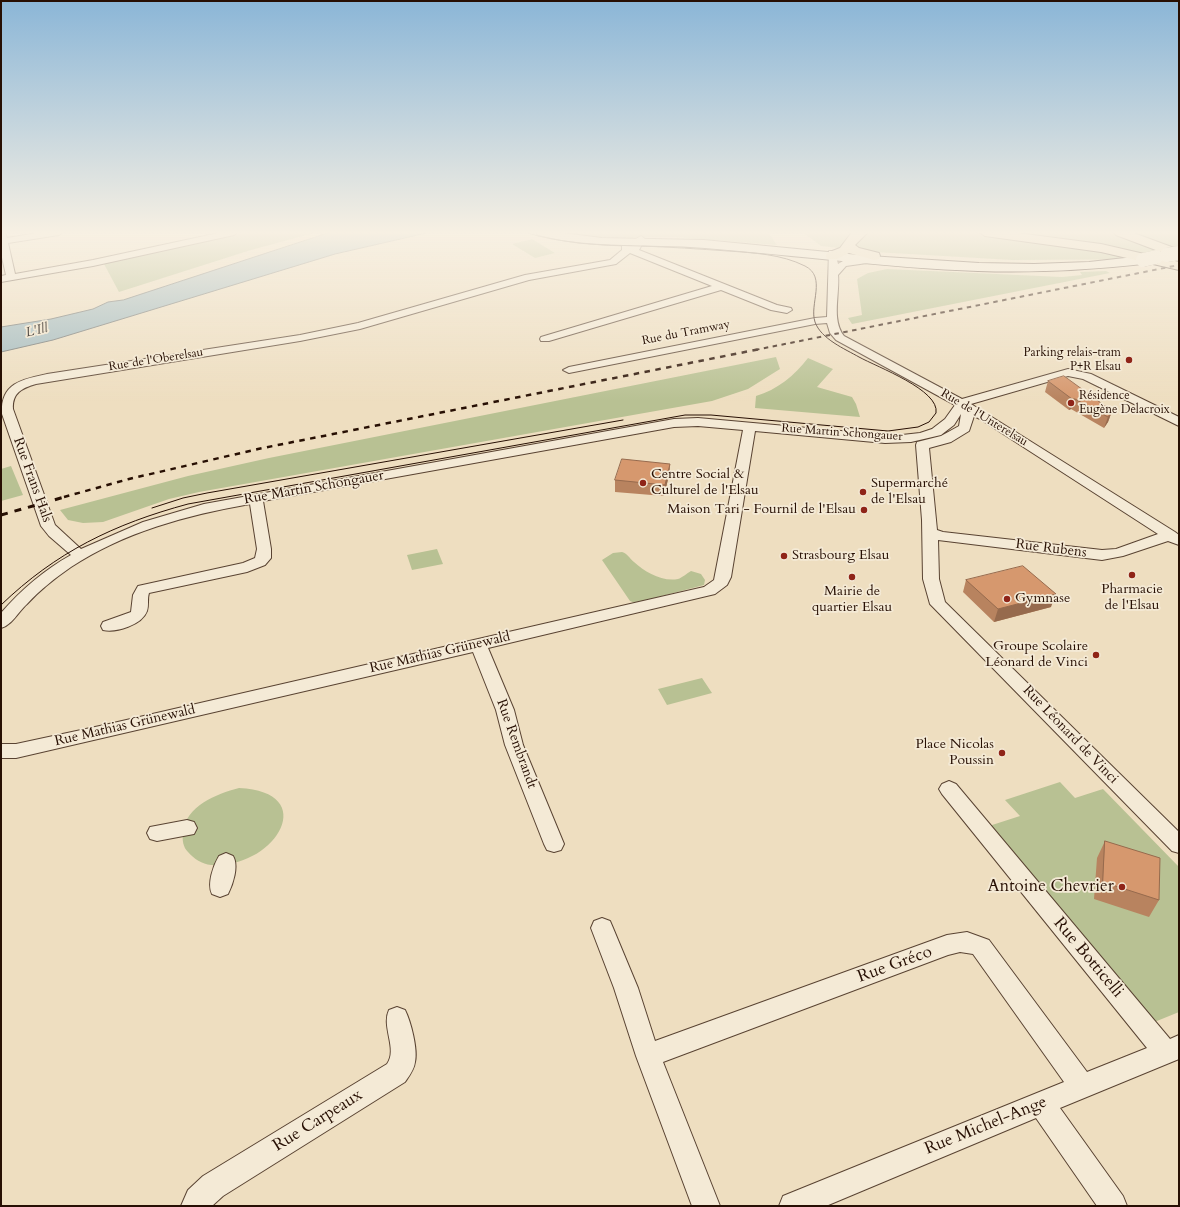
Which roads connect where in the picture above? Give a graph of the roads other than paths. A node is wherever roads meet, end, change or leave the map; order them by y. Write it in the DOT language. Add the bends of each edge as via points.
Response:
graph roads {
  1 [pos="484,288"];
  2 [pos="715,288"];
  3 [pos="728,288"];
  4 [pos="833,288"];
  5 [pos="787,310"];
  6 [pos="832,320"];
  7 [pos="546,339"];
  8 [pos="569,370"];
  9 [pos="963,404"];
  10 [pos="1179,411"];
  11 [pos="4,415"];
  12 [pos="1165,415"];
  13 [pos="1179,422"];
  14 [pos="965,428"];
  15 [pos="749,429"];
  16 [pos="1004,429"];
  17 [pos="922,445"];
  18 [pos="256,499"];
  19 [pos="930,532"];
  20 [pos="1176,538"];
  21 [pos="81,556"];
  22 [pos="1,623"];
  23 [pos="109,626"];
  24 [pos="478,644"];
  25 [pos="1,752"];
  26 [pos="949,789"];
  27 [pos="188,828"];
  28 [pos="157,833"];
  29 [pos="554,844"];
  30 [pos="1179,845"];
  31 [pos="226,862"];
  32 [pos="220,888"];
  33 [pos="602,928"];
  34 [pos="396,1018"];
  35 [pos="1173,1050"];
  36 [pos="648,1056"];
  37 [pos="1082,1086"];
  38 [pos="1041,1103"];
  39 [pos="195,1206"];
  40 [pos="706,1206"];
  41 [pos="793,1206"];
  42 [pos="1113,1206"];
  1 -- 11 [label="street, Rue de l'Oberelsau" via="360,326 47,377 12,392"];
  2 -- 7 [label="street"];
  3 -- 5 [label="street" via="774,308"];
  4 -- 6 [label="street, Rue de l'Unterelsau"];
  6 -- 8 [label="street, Rue du Tramway" via="815,321"];
  6 -- 9 [label="street, Rue de l'Unterelsau" via="834,332 841,339"];
  9 -- 12 [label="street" via="1068,372 1087,376"];
  9 -- 14 [label="street" via="968,416"];
  9 -- 15 [label="street, Rue Martin Schongauer" via="940,430 915,437 886,439"];
  9 -- 16 [label="street, Rue de l'Unterelsau"];
  10 -- 12 [label="street"];
  11 -- 21 [label="street, Rue Frans Hals" via="48,526"];
  12 -- 13 [label="street"];
  14 -- 16 [label="street" via="977,425"];
  14 -- 17 [label="street, Rue Martin Schongauer" via="946,439"];
  15 -- 17 [label="street, Rue Martin Schongauer" via="893,447"];
  15 -- 18 [label="street, Rue Martin Schongauer" via="689,425 657,426"];
  15 -- 24 [label="street, Rue Mathias Grünewald" via="725,570 716,588"];
  16 -- 20 [label="street, Rue de l'Unterelsau"];
  17 -- 19 [label="street, Rue Léonard de Vinci"];
  18 -- 21 [label="street, Rue Martin Schongauer" via="204,508 172,517 104,543"];
  18 -- 23 [label="street" via="264,549 260,562 144,589 140,595 138,614"];
  19 -- 20 [label="street, Rue Rubens" via="940,536 1102,555"];
  19 -- 30 [label="street, Rue Léonard de Vinci" via="933,597 942,609"];
  21 -- 22 [label="street, Rue Martin Schongauer" via="38,585"];
  24 -- 25 [label="street, Rue Mathias Grünewald" via="101,732"];
  24 -- 29 [label="street, Rue Rembrandt" via="505,710 514,745"];
  26 -- 35 [label="street, Rue Botticelli"];
  27 -- 28 [label="street"];
  31 -- 32 [label="street"];
  33 -- 36 [label="street" via="626,988"];
  34 -- 39 [label="street, Rue Carpeaux" via="404,1055 403,1063 396,1074 213,1186"];
  35 -- 37 [label="street, Rue Michel-Ange"];
  36 -- 37 [label="street, Rue Gréco" via="690,1038 955,943 972,941 980,947"];
  36 -- 40 [label="street"];
  37 -- 38 [label="street, Rue Michel-Ange"];
  38 -- 41 [label="street, Rue Michel-Ange"];
  38 -- 42 [label="street"];
}
